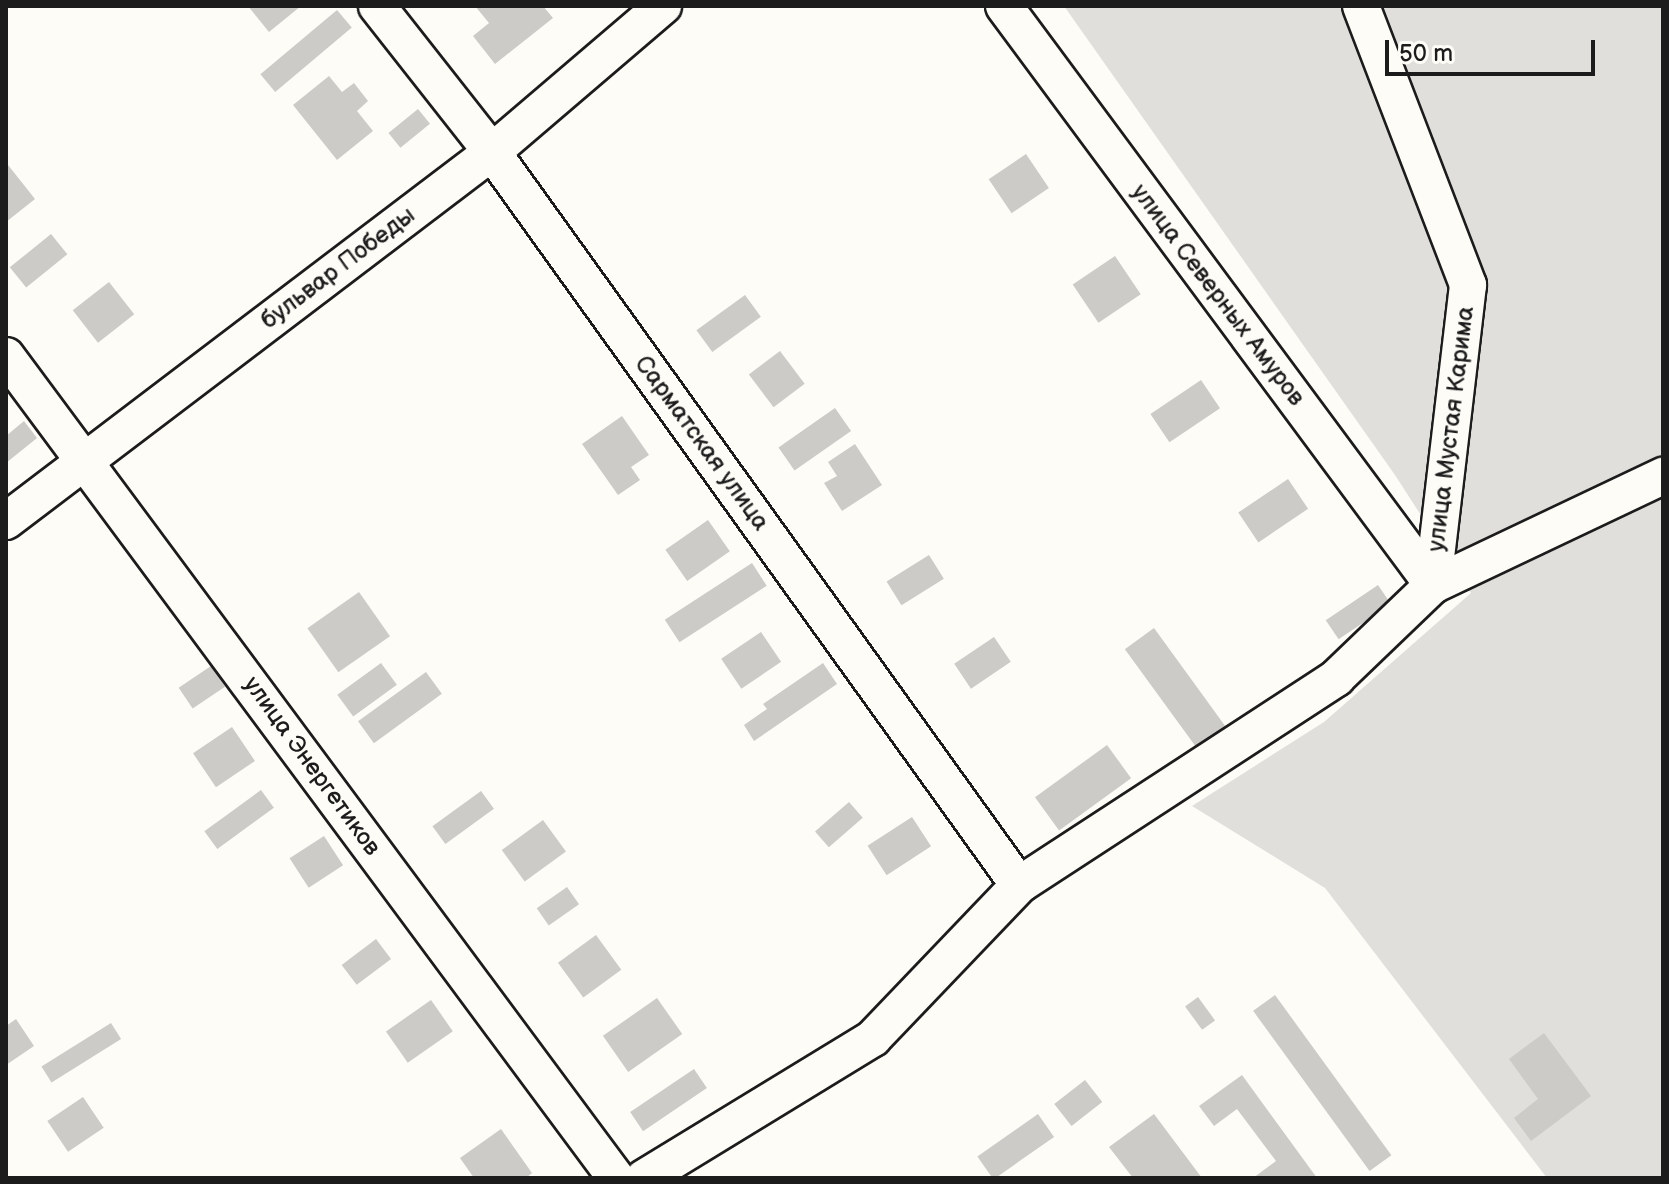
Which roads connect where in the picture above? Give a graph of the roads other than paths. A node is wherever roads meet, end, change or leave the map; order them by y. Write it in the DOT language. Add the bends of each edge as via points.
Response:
graph roads {
  1 [pos="377,6"];
  2 [pos="663,6"];
  3 [pos="1004,6"];
  4 [pos="1361,6"];
  5 [pos="492,152"];
  6 [pos="6,356"];
  7 [pos="85,459"];
  8 [pos="1663,476"];
  9 [pos="6,521"];
  10 [pos="1433,585"];
  11 [pos="1019,885"];
  12 [pos="616,1178"];
  13 [pos="644,1178"];
  1 -- 5 [label="street, Сарматская улица"];
  2 -- 5 [label="street, бульвар Победы"];
  3 -- 10 [label="street, улица Северных Амуров"];
  4 -- 10 [label="street, улица Мустая Карима" via="1468,285"];
  5 -- 7 [label="street, бульвар Победы"];
  5 -- 11 [label="street, Сарматская улица"];
  6 -- 7 [label="street, улица Энергетиков"];
  7 -- 9 [label="street, бульвар Победы"];
  7 -- 12 [label="street, улица Энергетиков"];
  8 -- 10 [label="street"];
  10 -- 11 [label="street" via="1336,678"];
  11 -- 13 [label="street" via="873,1038"];
}
